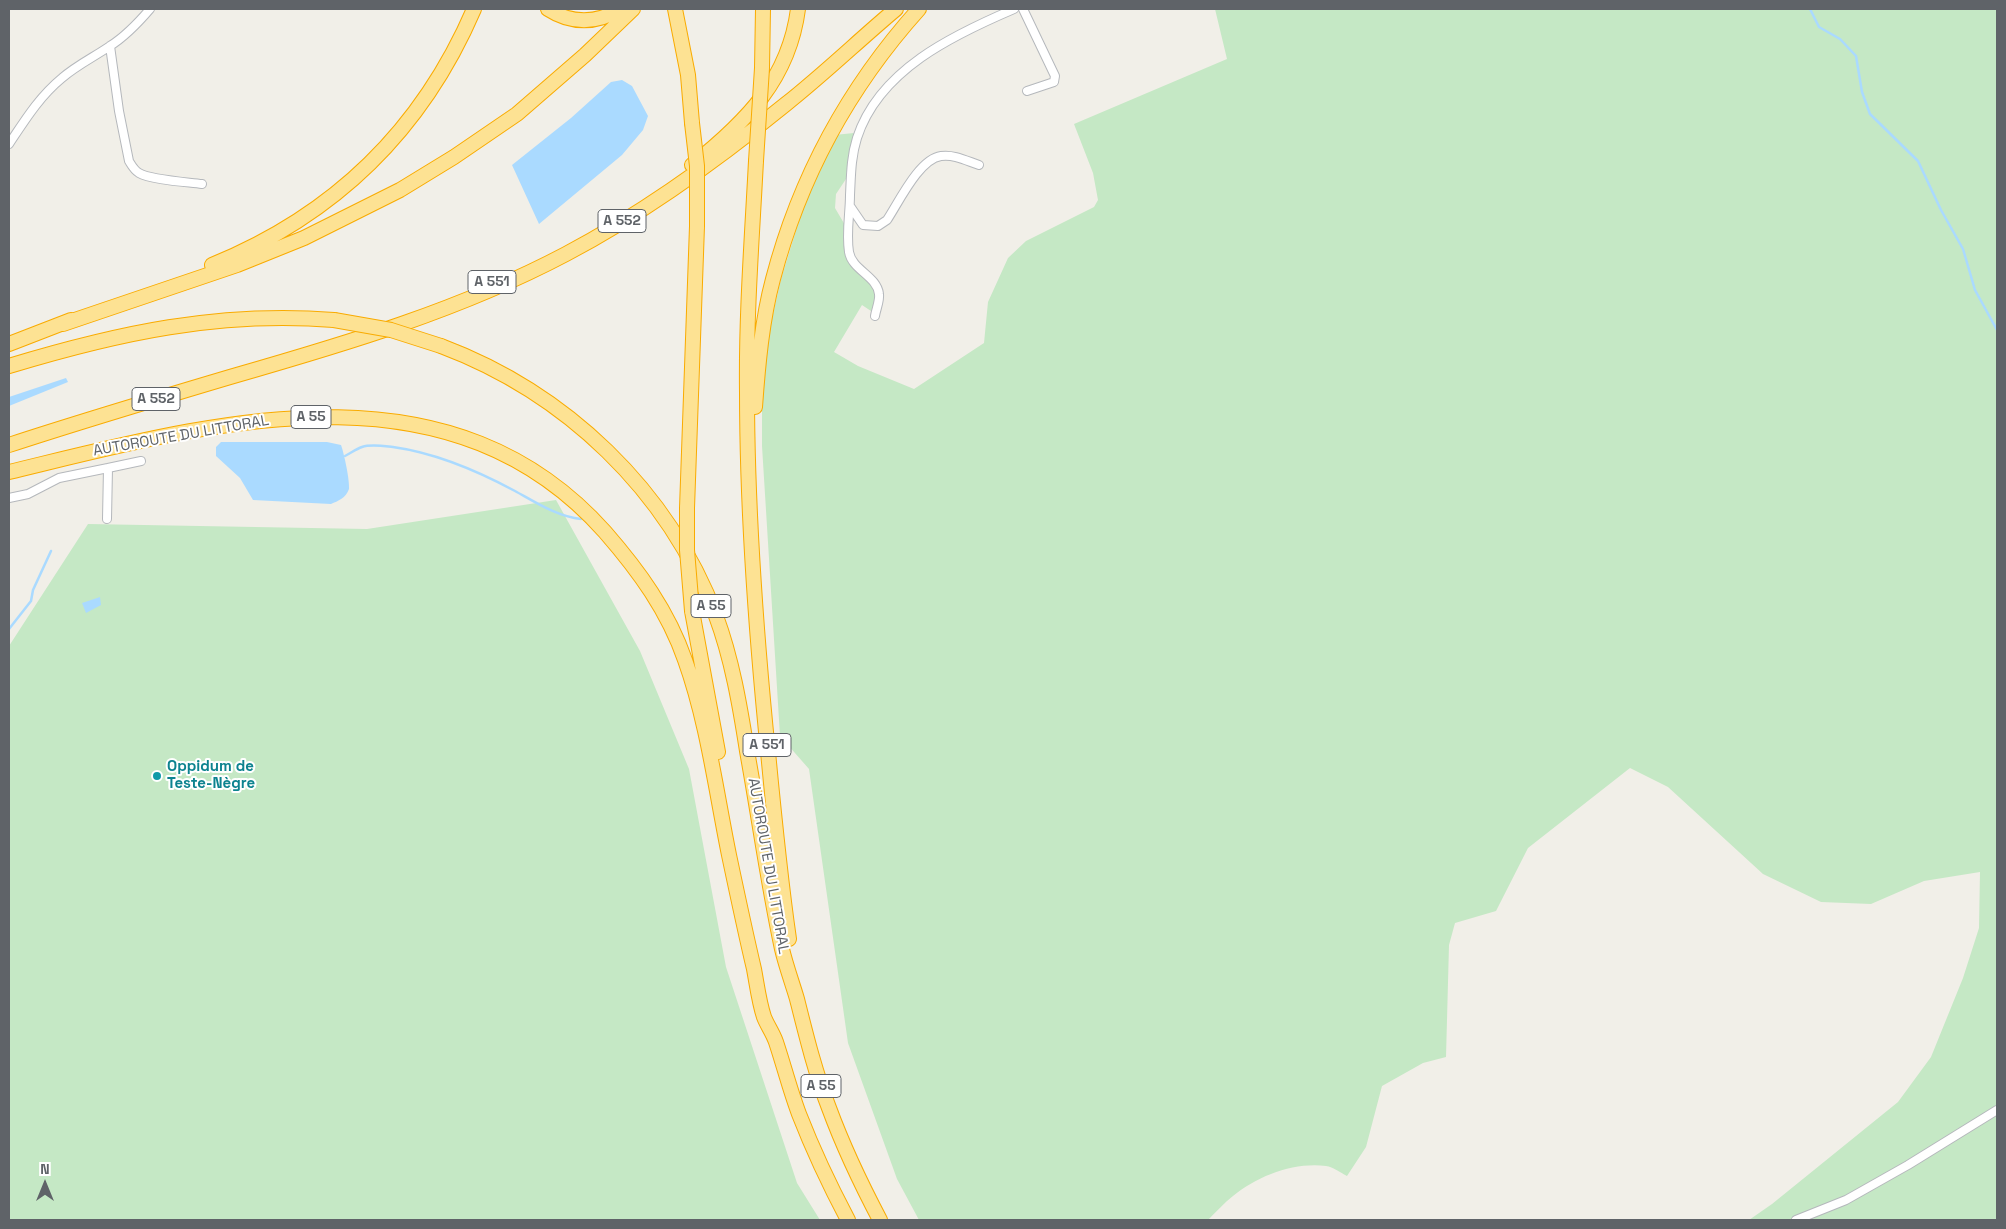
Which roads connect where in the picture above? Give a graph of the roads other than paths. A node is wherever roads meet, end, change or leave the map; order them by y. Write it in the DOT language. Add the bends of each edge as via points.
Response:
graph roads {
  1 [pos="148,9"];
  2 [pos="474,9"];
  3 [pos="548,9"];
  4 [pos="620,9"];
  5 [pos="634,9"];
  6 [pos="763,9"];
  7 [pos="798,9"];
  8 [pos="896,9"];
  9 [pos="919,9"];
  10 [pos="1014,9"];
  11 [pos="1023,9"];
  12 [pos="675,10"];
  13 [pos="110,46"];
  14 [pos="1027,92"];
  15 [pos="9,144"];
  16 [pos="979,165"];
  17 [pos="202,184"];
  18 [pos="850,206"];
  19 [pos="875,316"];
  20 [pos="63,324"];
  21 [pos="9,344"];
  22 [pos="303,356"];
  23 [pos="9,366"];
  24 [pos="9,445"];
  25 [pos="141,461"];
  26 [pos="108,468"];
  27 [pos="9,472"];
  28 [pos="9,498"];
  29 [pos="749,507"];
  30 [pos="106,519"];
  31 [pos="792,982"];
  32 [pos="775,1040"];
  33 [pos="1997,1110"];
  34 [pos="848,1220"];
  35 [pos="880,1220"];
  36 [pos="1796,1220"];
  1 -- 13 [label="street" via="125,35"];
  2 -- 20 [label="highway" via="438,82 414,114 368,166 322,204 256,245"];
  3 -- 4 [label="highway" via="586,22 604,18"];
  5 -- 20 [label="highway" via="517,114 400,190 304,238 237,265"];
  6 -- 29 [label="highway, A 551, bridge" via="747,361"];
  7 -- 22 [label="highway, A 551" via="796,28 786,57 762,99 716,146 669,182 629,210 519,270"];
  8 -- 22 [label="highway, A 552" via="788,103 715,160 575,249 444,309"];
  9 -- 29 [label="highway" via="859,83 829,134 786,237 772,280 757,376"];
  10 -- 18 [label="street" via="938,47 898,76 884,91 857,139 851,166"];
  11 -- 14 [label="street" via="1055,76 1054,82"];
  12 -- 32 [label="highway, bridge" via="688,75 697,166 687,508 692,611 749,912 773,1012"];
  13 -- 15 [label="street" via="84,61 47,91"];
  13 -- 17 [label="street" via="129,161 133,168 139,174"];
  16 -- 18 [label="street" via="951,156 927,162 887,220 878,226 863,225"];
  18 -- 19 [label="street" via="850,256 856,267 877,287"];
  20 -- 21 [label="highway"];
  22 -- 24 [label="highway, A 552"];
  23 -- 31 [label="highway, AUTOROUTE DU LITTORAL / A 55, bridge" via="102,340 203,322 275,317 334,320 391,330 492,367 575,420 637,482 680,543 716,617 743,723 777,923"];
  25 -- 26 [label="street"];
  26 -- 28 [label="street" via="59,478 28,494"];
  26 -- 30 [label="street"];
  27 -- 32 [label="highway, AUTOROUTE DU LITTORAL / A 55" via="225,425 347,416 416,424 460,436 511,459 561,490 592,518 646,582 670,622 686,661 701,717 764,1016"];
  29 -- 31 [label="highway, A 551" via="763,705"];
  31 -- 35 [label="highway, AUTOROUTE DU LITTORAL / A 55" via="829,1108"];
  32 -- 34 [label="highway, AUTOROUTE DU LITTORAL / A 55" via="800,1114"];
  33 -- 36 [label="street" via="1854,1196"];
}
